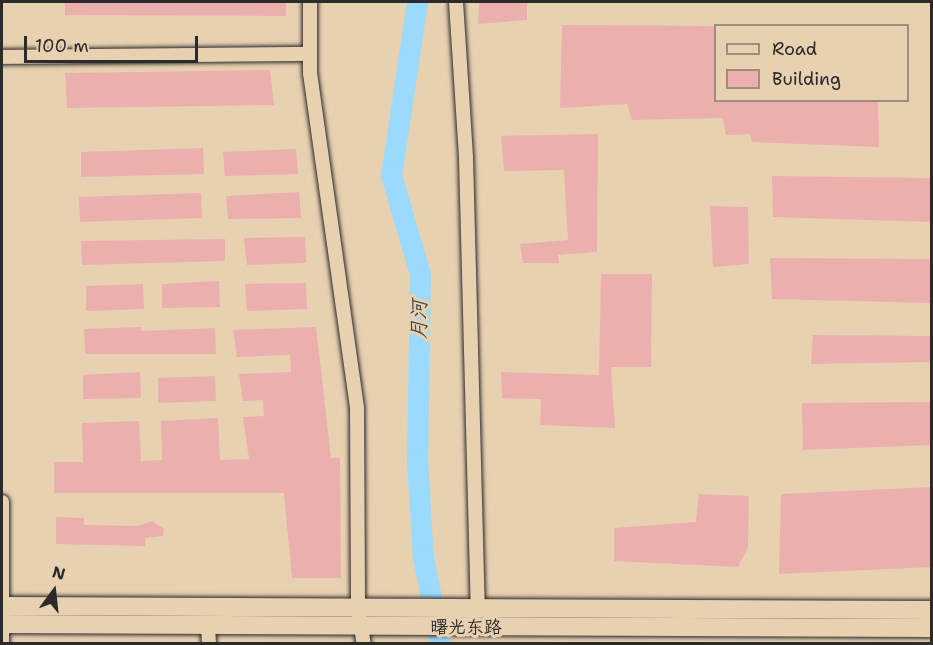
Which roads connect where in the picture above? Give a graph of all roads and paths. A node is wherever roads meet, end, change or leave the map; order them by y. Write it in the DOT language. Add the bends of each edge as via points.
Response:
graph roads {
  1 [pos="310,2"];
  2 [pos="456,2"];
  3 [pos="310,54"];
  4 [pos="2,57"];
  5 [pos="2,502"];
  6 [pos="2,606"];
  7 [pos="358,608"];
  8 [pos="478,609"];
  9 [pos="932,610"];
  10 [pos="2,624"];
  11 [pos="208,625"];
  12 [pos="932,628"];
  13 [pos="363,635"];
  14 [pos="2,644"];
  15 [pos="208,644"];
  1 -- 3 [label="street"];
  2 -- 8 [label="street" via="466,158"];
  3 -- 4 [label="street"];
  3 -- 7 [label="street" via="357,408"];
  5 -- 6 [label="street"];
  6 -- 7 [label="main road, 曙光东路"];
  6 -- 10 [label="street"];
  7 -- 8 [label="main road, 曙光东路"];
  7 -- 13 [label="street"];
  8 -- 9 [label="main road, 曙光东路"];
  10 -- 11 [label="main road, 曙光东路"];
  10 -- 14 [label="street"];
  11 -- 13 [label="main road, 曙光东路"];
  11 -- 15 [label="street"];
  12 -- 13 [label="main road, 曙光东路" via="391,627"];
}
